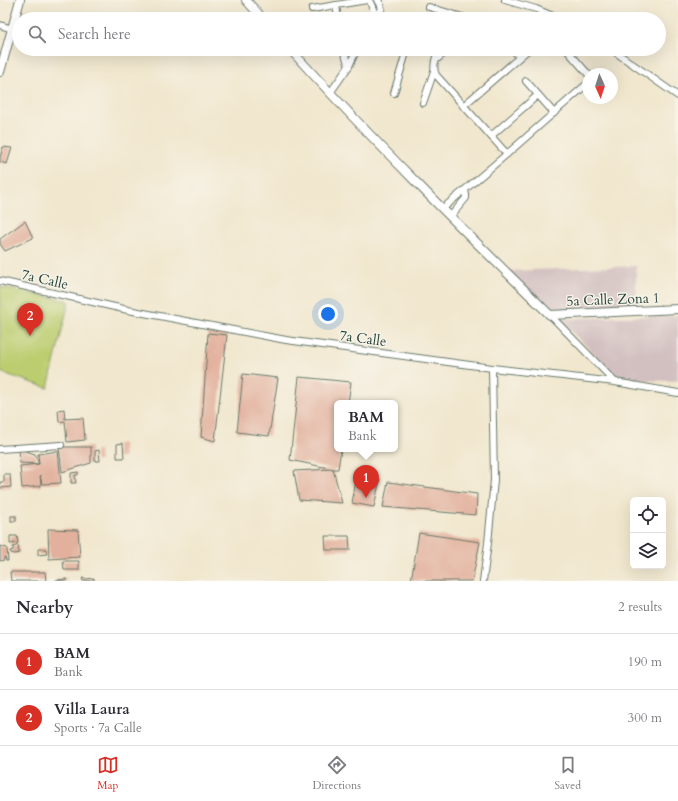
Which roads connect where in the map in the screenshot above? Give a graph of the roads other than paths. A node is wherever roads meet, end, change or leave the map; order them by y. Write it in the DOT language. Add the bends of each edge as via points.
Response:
graph roads {
  1 [pos="20,0"];
  2 [pos="246,0"];
  3 [pos="368,0"];
  4 [pos="378,0"];
  5 [pos="505,0"];
  6 [pos="336,5"];
  7 [pos="430,7"];
  8 [pos="312,9"];
  9 [pos="17,12"];
  10 [pos="257,12"];
  11 [pos="337,12"];
  12 [pos="373,12"];
  13 [pos="380,12"];
  14 [pos="439,12"];
  15 [pos="543,12"];
  16 [pos="0,25"];
  17 [pos="12,29"];
  18 [pos="296,56"];
  19 [pos="345,56"];
  20 [pos="353,56"];
  21 [pos="403,56"];
  22 [pos="436,56"];
  23 [pos="441,56"];
  24 [pos="572,56"];
  25 [pos="621,56"];
  26 [pos="520,57"];
  27 [pos="435,62"];
  28 [pos="348,66"];
  29 [pos="583,68"];
  30 [pos="434,70"];
  31 [pos="0,72"];
  32 [pos="526,81"];
  33 [pos="582,88"];
  34 [pos="330,93"];
  35 [pos="394,93"];
  36 [pos="538,95"];
  37 [pos="678,96"];
  38 [pos="423,103"];
  39 [pos="463,106"];
  40 [pos="554,113"];
  41 [pos="491,136"];
  42 [pos="507,154"];
  43 [pos="465,190"];
  44 [pos="442,209"];
  45 [pos="450,216"];
  46 [pos="0,281"];
  47 [pos="678,309"];
  48 [pos="550,314"];
  49 [pos="492,368"];
  50 [pos="615,382"];
  51 [pos="678,392"];
  52 [pos="61,446"];
  53 [pos="0,449"];
  54 [pos="483,581"];
  1 -- 9 [label="street"];
  2 -- 10 [label="street"];
  3 -- 6 [label="street"];
  3 -- 12 [label="street"];
  4 -- 13 [label="street" via="382,7"];
  5 -- 15 [label="street"];
  6 -- 8 [label="street"];
  6 -- 11 [label="street"];
  7 -- 14 [label="street"];
  16 -- 17 [label="street"];
  17 -- 31 [label="street"];
  18 -- 34 [label="street"];
  19 -- 28 [label="street"];
  20 -- 28 [label="street"];
  21 -- 35 [label="street"];
  22 -- 27 [label="street"];
  23 -- 27 [label="street"];
  24 -- 29 [label="street"];
  25 -- 37 [label="street"];
  26 -- 39 [label="street"];
  27 -- 30 [label="street"];
  28 -- 34 [label="street"];
  30 -- 38 [label="street"];
  30 -- 39 [label="street"];
  32 -- 36 [label="street"];
  33 -- 40 [label="street"];
  34 -- 44 [label="street"];
  36 -- 40 [label="street"];
  36 -- 41 [label="street"];
  39 -- 41 [label="street"];
  40 -- 42 [label="street"];
  41 -- 42 [label="street"];
  42 -- 43 [label="street"];
  43 -- 44 [label="street"];
  43 -- 45 [label="street" via="466,198"];
  44 -- 45 [label="street"];
  45 -- 48 [label="street"];
  46 -- 49 [label="street, 7a Calle" via="128,310 286,340"];
  47 -- 48 [label="street, 5a Calle Zona 1"];
  48 -- 50 [label="street"];
  49 -- 50 [label="street, 7a Calle"];
  49 -- 54 [label="street" via="494,480"];
  50 -- 51 [label="street, 7a Calle"];
  52 -- 53 [label="street"];
}
